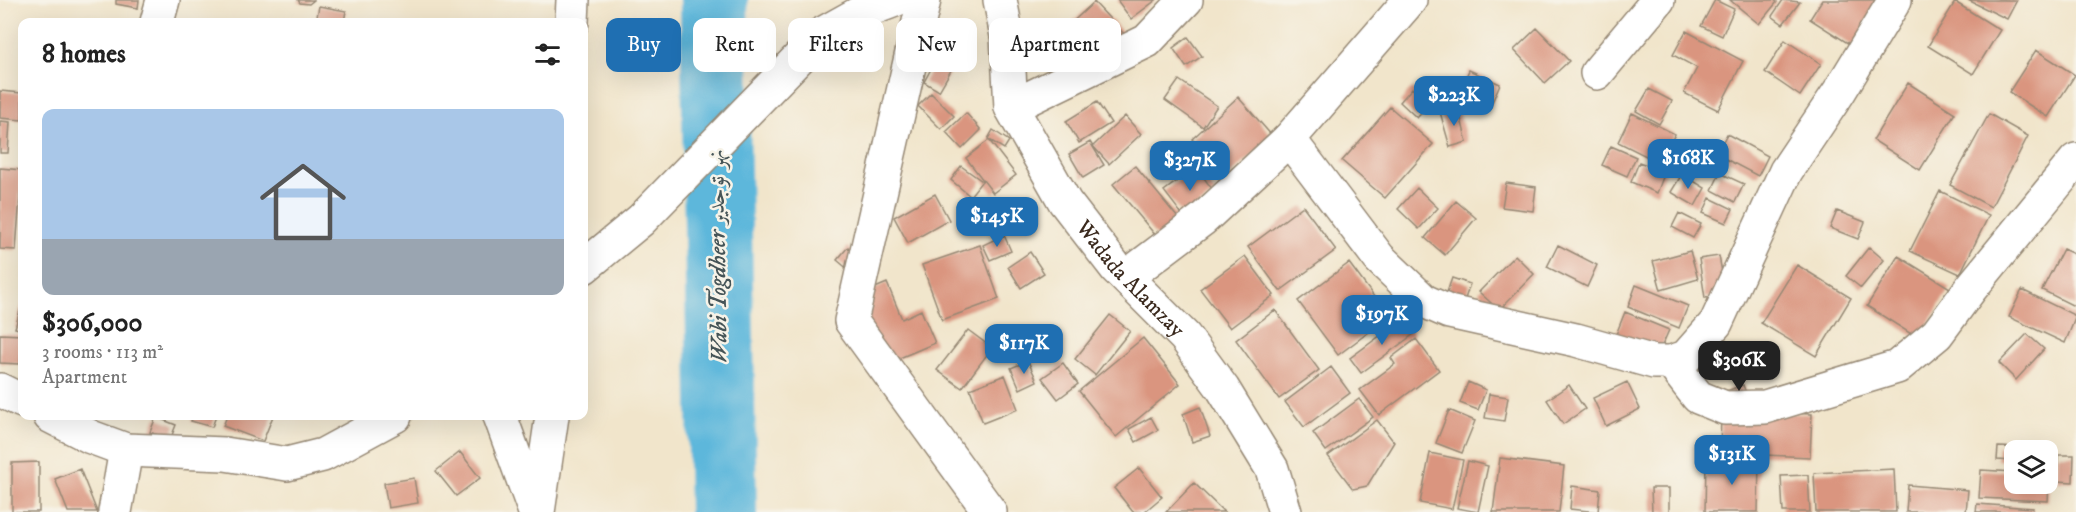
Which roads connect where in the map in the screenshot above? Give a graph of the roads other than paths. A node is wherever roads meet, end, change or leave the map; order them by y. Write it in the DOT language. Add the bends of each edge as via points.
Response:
graph roads {
  1 [pos="163,0"];
  2 [pos="573,0"];
  3 [pos="895,0"];
  4 [pos="924,0"];
  5 [pos="1000,0"];
  6 [pos="1186,0"];
  7 [pos="1410,0"];
  8 [pos="1658,0"];
  9 [pos="1895,0"];
  10 [pos="158,18"];
  11 [pos="572,18"];
  12 [pos="1597,73"];
  13 [pos="1011,107"];
  14 [pos="1289,139"];
  15 [pos="2076,160"];
  16 [pos="588,264"];
  17 [pos="1126,278"];
  18 [pos="1671,362"];
  19 [pos="0,390"];
  20 [pos="18,398"];
  21 [pos="58,420"];
  22 [pos="388,420"];
  23 [pos="502,420"];
  24 [pos="551,420"];
  25 [pos="126,450"];
  26 [pos="115,512"];
  27 [pos="536,512"];
  28 [pos="990,512"];
  29 [pos="1285,512"];
  1 -- 10 [label="street"];
  2 -- 11 [label="street"];
  3 -- 16 [label="street" via="822,34 641,220"];
  4 -- 28 [label="street" via="851,321"];
  5 -- 13 [label="street, Wadada Alamzay" via="1007,36"];
  6 -- 13 [label="street" via="1147,41"];
  7 -- 14 [label="street"];
  8 -- 12 [label="street"];
  9 -- 18 [label="street" via="1786,171 1716,323 1686,357"];
  13 -- 17 [label="street, Wadada Alamzay" via="1065,202"];
  14 -- 17 [label="street" via="1203,219"];
  14 -- 18 [label="street" via="1379,258 1424,300 1449,312 1654,362"];
  15 -- 18 [label="street" via="1937,334 1897,367 1765,407 1725,408 1698,397"];
  17 -- 29 [label="street, Wadada Alamzay" via="1185,337 1223,389 1272,469"];
  19 -- 20 [label="street"];
  21 -- 25 [label="street"];
  22 -- 25 [label="street" via="323,455 287,464 225,454"];
  23 -- 27 [label="street"];
  24 -- 27 [label="street"];
  25 -- 26 [label="street"];
}
